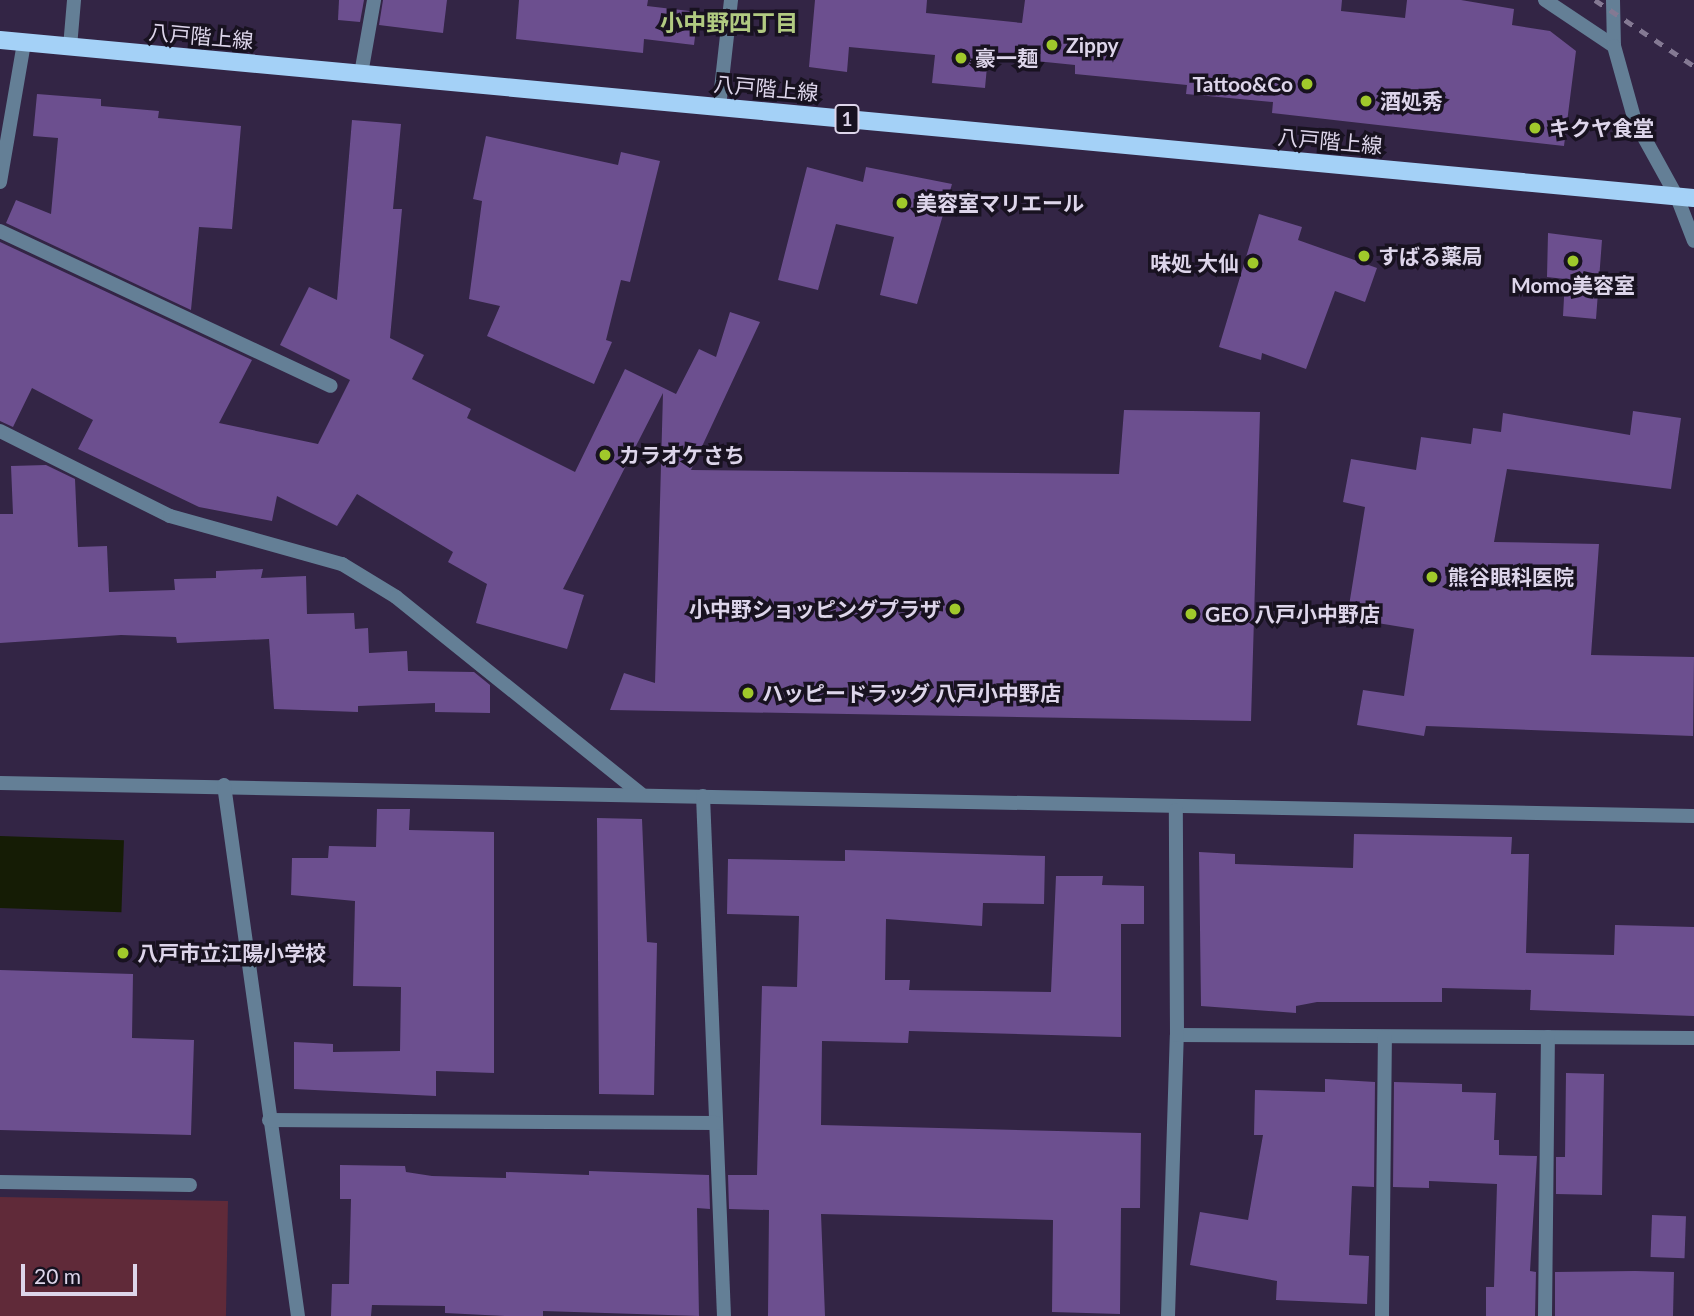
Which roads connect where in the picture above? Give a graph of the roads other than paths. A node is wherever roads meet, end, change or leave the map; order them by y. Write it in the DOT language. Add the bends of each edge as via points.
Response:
graph roads {
  1 [pos="74,0"];
  2 [pos="374,0"];
  3 [pos="731,0"];
  4 [pos="1545,0"];
  5 [pos="1613,0"];
  6 [pos="0,40"];
  7 [pos="24,43"];
  8 [pos="1614,46"];
  9 [pos="70,47"];
  10 [pos="361,74"];
  11 [pos="719,107"];
  12 [pos="0,182"];
  13 [pos="1686,197"];
  14 [pos="0,231"];
  15 [pos="1694,241"];
  16 [pos="331,386"];
  17 [pos="0,431"];
  18 [pos="0,783"];
  19 [pos="224,785"];
  20 [pos="641,794"];
  21 [pos="702,796"];
  22 [pos="1176,810"];
  23 [pos="1694,816"];
  24 [pos="1177,1035"];
  25 [pos="1385,1037"];
  26 [pos="1548,1037"];
  27 [pos="1694,1038"];
  28 [pos="269,1120"];
  29 [pos="716,1123"];
  30 [pos="0,1182"];
  31 [pos="190,1185"];
  32 [pos="298,1316"];
  33 [pos="724,1316"];
  34 [pos="1168,1316"];
  35 [pos="1382,1316"];
  36 [pos="1545,1316"];
  1 -- 9 [label="street"];
  2 -- 10 [label="street"];
  3 -- 11 [label="street"];
  4 -- 8 [label="street"];
  5 -- 8 [label="street"];
  6 -- 7 [label="main road, 八戸階上線 / 1"];
  7 -- 9 [label="main road, 八戸階上線 / 1"];
  7 -- 12 [label="street"];
  8 -- 13 [label="street" via="1635,121"];
  9 -- 10 [label="main road, 八戸階上線 / 1"];
  10 -- 11 [label="main road, 八戸階上線 / 1"];
  11 -- 13 [label="main road, 八戸階上線 / 1"];
  13 -- 15 [label="street"];
  14 -- 16 [label="street"];
  17 -- 20 [label="street" via="170,516 342,564 396,597"];
  18 -- 19 [label="street"];
  19 -- 20 [label="street"];
  19 -- 28 [label="street"];
  20 -- 21 [label="street"];
  21 -- 22 [label="street"];
  21 -- 29 [label="street"];
  22 -- 23 [label="street"];
  22 -- 24 [label="street"];
  24 -- 25 [label="street"];
  24 -- 34 [label="street"];
  25 -- 26 [label="street"];
  25 -- 35 [label="street"];
  26 -- 27 [label="street"];
  26 -- 36 [label="street"];
  28 -- 29 [label="street"];
  28 -- 32 [label="street"];
  29 -- 33 [label="street"];
  30 -- 31 [label="street"];
}
